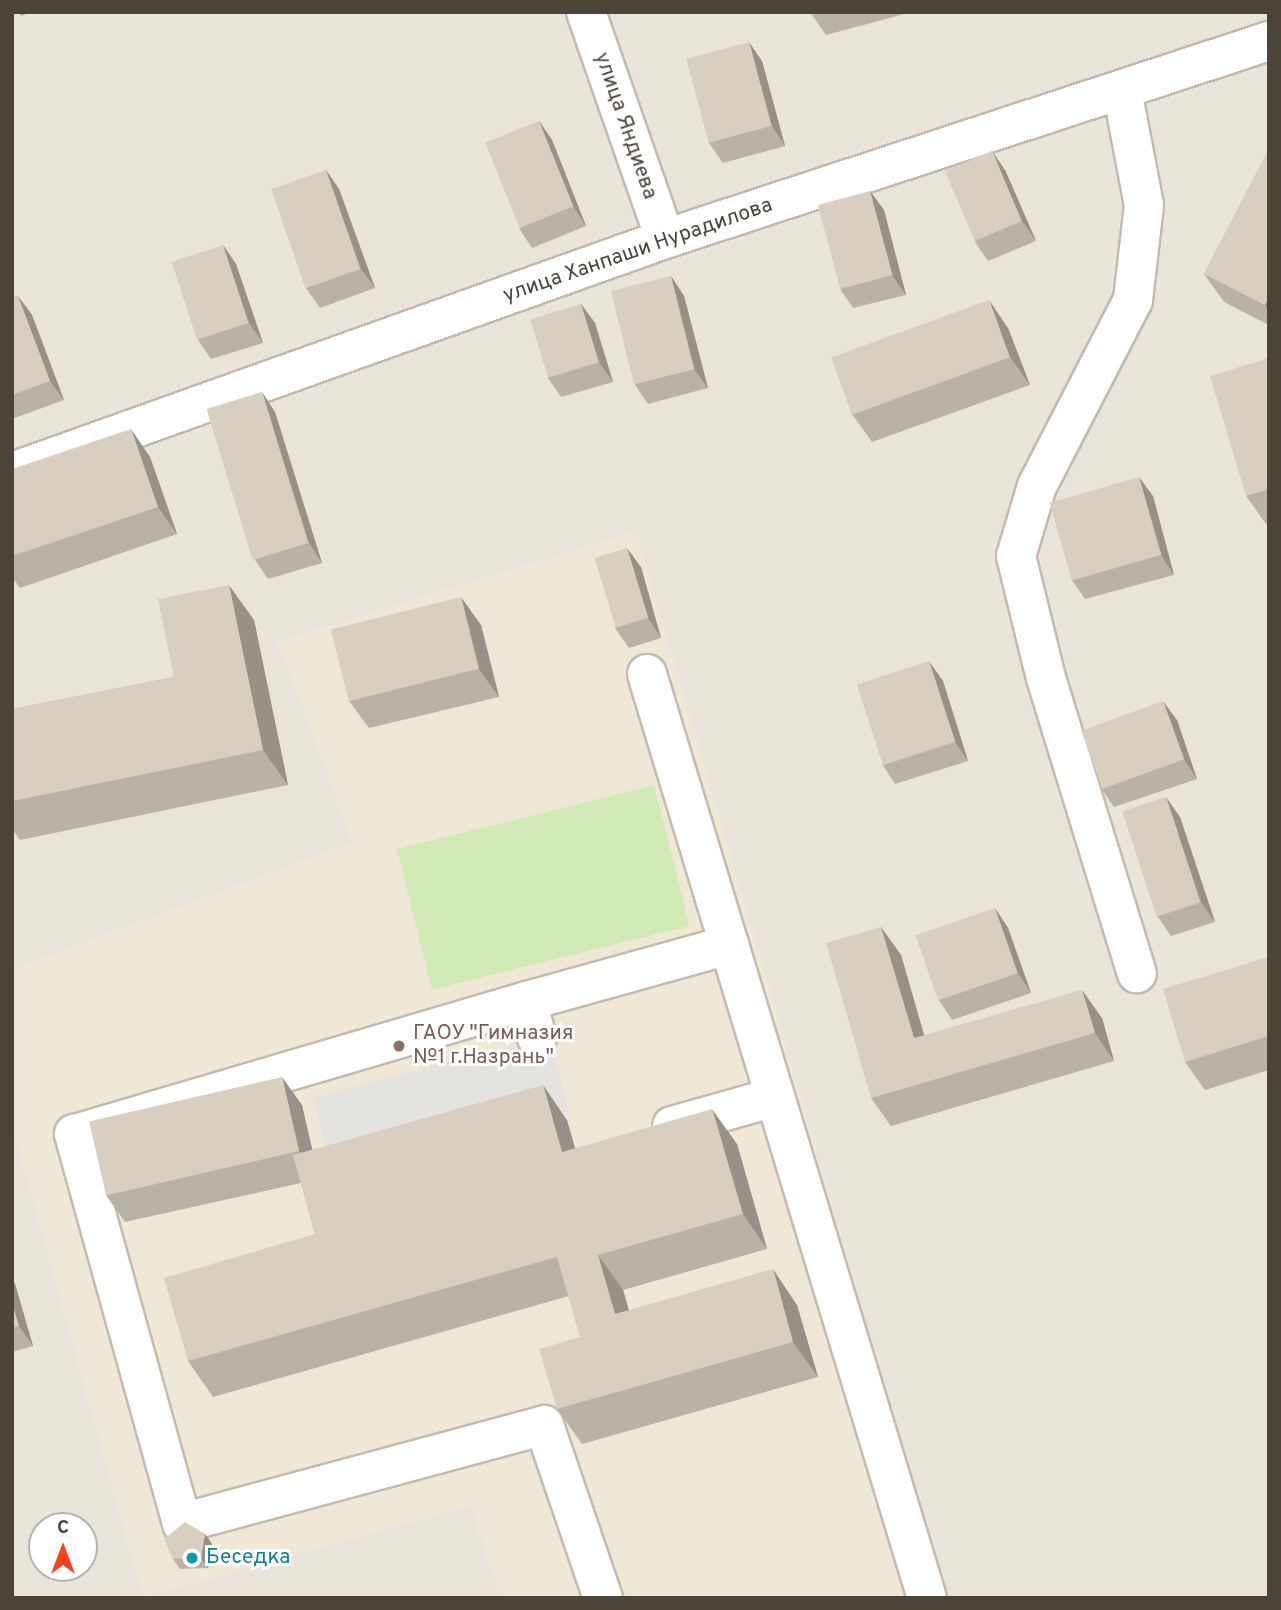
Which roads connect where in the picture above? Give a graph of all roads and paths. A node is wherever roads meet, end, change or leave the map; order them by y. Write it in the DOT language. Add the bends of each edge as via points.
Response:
graph roads {
  1 [pos="586,12"];
  2 [pos="1269,41"];
  3 [pos="1122,90"];
  4 [pos="665,239"];
  5 [pos="12,472"];
  6 [pos="647,674"];
  7 [pos="729,945"];
  8 [pos="1137,974"];
  9 [pos="527,1001"];
  10 [pos="537,1038"];
  11 [pos="775,1097"];
  12 [pos="672,1126"];
  13 [pos="603,1598"];
  14 [pos="927,1598"];
  1 -- 4 [label="street, улица Яндиева"];
  2 -- 3 [label="street, улица Ханпаши Нурадилова"];
  3 -- 4 [label="street, улица Ханпаши Нурадилова"];
  3 -- 8 [label="street" via="1144,205 1133,300 1037,486 1016,556 1046,678"];
  4 -- 5 [label="street, улица Ханпаши Нурадилова"];
  6 -- 7 [label="street"];
  7 -- 9 [label="street"];
  7 -- 11 [label="street"];
  9 -- 10 [label="street"];
  9 -- 13 [label="street" via="74,1135 182,1522 544,1425"];
  11 -- 12 [label="street"];
  11 -- 14 [label="street"];
}
